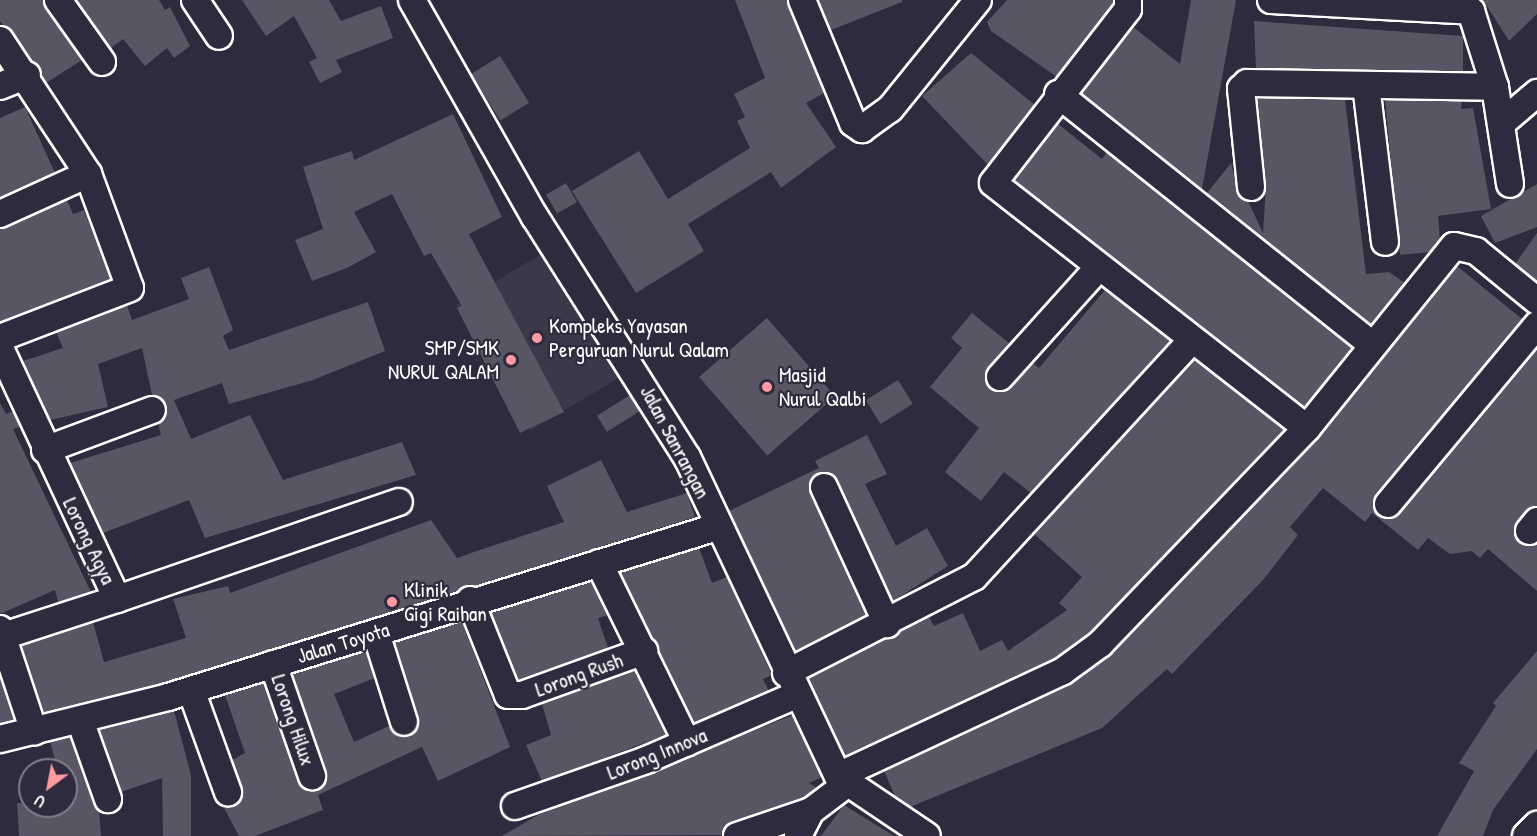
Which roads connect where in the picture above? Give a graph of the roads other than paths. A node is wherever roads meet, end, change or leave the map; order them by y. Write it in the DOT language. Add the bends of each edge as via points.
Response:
graph roads {
  1 [pos="58,0"];
  2 [pos="195,0"];
  3 [pos="412,0"];
  4 [pos="802,0"];
  5 [pos="978,0"];
  6 [pos="1128,0"];
  7 [pos="1271,0"];
  8 [pos="1466,5"];
  9 [pos="219,36"];
  10 [pos="0,40"];
  11 [pos="102,62"];
  12 [pos="27,75"];
  13 [pos="1366,85"];
  14 [pos="0,86"];
  15 [pos="1495,87"];
  16 [pos="1537,93"];
  17 [pos="1058,94"];
  18 [pos="1503,122"];
  19 [pos="88,174"];
  20 [pos="1510,184"];
  21 [pos="1251,187"];
  22 [pos="0,214"];
  23 [pos="1385,242"];
  24 [pos="1098,268"];
  25 [pos="1537,301"];
  26 [pos="1537,325"];
  27 [pos="0,338"];
  28 [pos="1191,341"];
  29 [pos="1371,343"];
  30 [pos="0,348"];
  31 [pos="1000,377"];
  32 [pos="152,410"];
  33 [pos="1307,428"];
  34 [pos="45,450"];
  35 [pos="824,487"];
  36 [pos="399,502"];
  37 [pos="1388,504"];
  38 [pos="717,527"];
  39 [pos="599,563"];
  40 [pos="117,598"];
  41 [pos="470,600"];
  42 [pos="887,624"];
  43 [pos="1,633"];
  44 [pos="376,633"];
  45 [pos="644,651"];
  46 [pos="273,664"];
  47 [pos="791,684"];
  48 [pos="191,690"];
  49 [pos="80,720"];
  50 [pos="404,722"];
  51 [pos="34,732"];
  52 [pos="0,739"];
  53 [pos="687,743"];
  54 [pos="312,776"];
  55 [pos="843,780"];
  56 [pos="228,792"];
  57 [pos="108,799"];
  58 [pos="515,806"];
  59 [pos="811,812"];
  60 [pos="1537,825"];
  61 [pos="737,836"];
  62 [pos="798,836"];
  63 [pos="927,836"];
  64 [pos="1526,836"];
  1 -- 11 [label="street"];
  2 -- 9 [label="street"];
  3 -- 38 [label="street, Jalan Sanrangan" via="535,216 643,380 687,457"];
  4 -- 5 [label="street" via="853,123 862,129 890,109"];
  6 -- 17 [label="street" via="1128,9"];
  7 -- 8 [label="street"];
  8 -- 15 [label="street"];
  10 -- 12 [label="street"];
  12 -- 14 [label="street"];
  12 -- 19 [label="street"];
  13 -- 15 [label="street"];
  13 -- 21 [label="street" via="1241,86"];
  13 -- 23 [label="street"];
  15 -- 18 [label="street"];
  16 -- 18 [label="street"];
  17 -- 24 [label="street" via="993,183"];
  17 -- 29 [label="street"];
  18 -- 20 [label="street"];
  19 -- 22 [label="street"];
  19 -- 27 [label="street" via="130,288"];
  24 -- 28 [label="street"];
  24 -- 31 [label="street"];
  25 -- 29 [label="street" via="1476,251 1454,246"];
  26 -- 37 [label="street"];
  28 -- 33 [label="street"];
  28 -- 42 [label="street, Lorong Innova" via="989,563 955,590"];
  29 -- 33 [label="street"];
  30 -- 34 [label="street, Lorong Agya"];
  32 -- 34 [label="street"];
  33 -- 55 [label="street" via="1084,657"];
  34 -- 40 [label="street, Lorong Agya"];
  35 -- 42 [label="street"];
  36 -- 40 [label="street"];
  38 -- 39 [label="street, Jalan Toyota"];
  38 -- 47 [label="street, Jalan Sanrangan"];
  39 -- 41 [label="street, Jalan Toyota"];
  39 -- 45 [label="street"];
  40 -- 43 [label="street, Lorong Agya"];
  41 -- 44 [label="street, Jalan Toyota"];
  41 -- 45 [label="street, Lorong Rush" via="508,695 522,696"];
  42 -- 47 [label="street, Lorong Innova"];
  43 -- 51 [label="street, Lorong Agya"];
  44 -- 46 [label="street, Jalan Toyota"];
  44 -- 50 [label="street"];
  45 -- 53 [label="street"];
  46 -- 48 [label="street, Jalan Toyota"];
  46 -- 54 [label="street, Lorong Hilux"];
  47 -- 53 [label="street, Lorong Innova"];
  47 -- 55 [label="street, Jalan Sanrangan"];
  48 -- 49 [label="street, Jalan Toyota"];
  48 -- 56 [label="street"];
  49 -- 51 [label="street, Jalan Toyota"];
  49 -- 57 [label="street"];
  51 -- 52 [label="street, Jalan Toyota"];
  53 -- 58 [label="street, Lorong Innova"];
  55 -- 59 [label="street"];
  55 -- 63 [label="street, Jalan Sanrangan"];
  59 -- 61 [label="street"];
  59 -- 62 [label="street"];
  60 -- 64 [label="street"];
}
